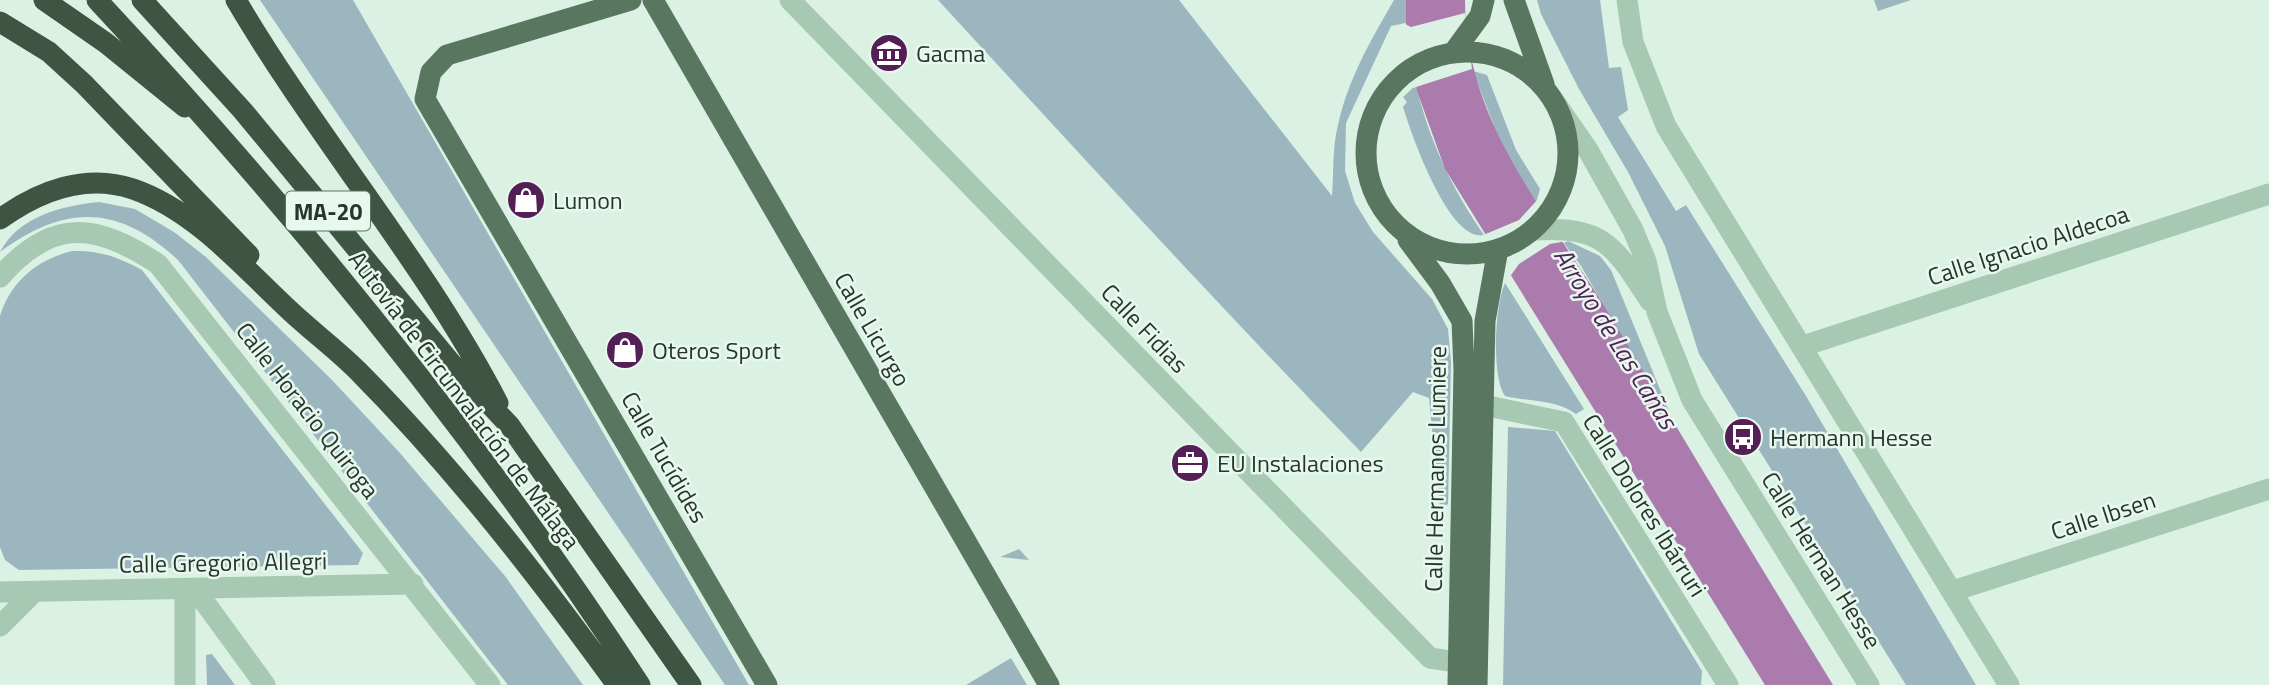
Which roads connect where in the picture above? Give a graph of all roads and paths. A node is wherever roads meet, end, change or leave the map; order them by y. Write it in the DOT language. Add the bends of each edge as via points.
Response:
graph roads {
  1 [pos="44,0"];
  2 [pos="97,0"];
  3 [pos="142,0"];
  4 [pos="236,0"];
  5 [pos="631,0"];
  6 [pos="653,0"];
  7 [pos="789,0"];
  8 [pos="1483,0"];
  9 [pos="1514,0"];
  10 [pos="1627,0"];
  11 [pos="0,22"];
  12 [pos="1464,46"];
  13 [pos="1550,95"];
  14 [pos="209,124"];
  15 [pos="2269,194"];
  16 [pos="0,219"];
  17 [pos="1548,224"];
  18 [pos="1400,230"];
  19 [pos="1494,255"];
  20 [pos="0,277"];
  21 [pos="1657,312"];
  22 [pos="328,342"];
  23 [pos="1803,346"];
  24 [pos="1483,405"];
  25 [pos="510,426"];
  26 [pos="2269,489"];
  27 [pos="413,584"];
  28 [pos="190,589"];
  29 [pos="1953,591"];
  30 [pos="0,592"];
  31 [pos="34,592"];
  32 [pos="0,626"];
  33 [pos="1468,675"];
  34 [pos="1725,683"];
  35 [pos="184,685"];
  36 [pos="265,685"];
  37 [pos="490,685"];
  38 [pos="617,685"];
  39 [pos="640,685"];
  40 [pos="691,685"];
  41 [pos="768,685"];
  42 [pos="1049,685"];
  43 [pos="1870,685"];
  44 [pos="2009,685"];
  1 -- 14 [label="highway"];
  2 -- 14 [label="highway, Autovía de Circunvalación de Málaga / MA-20"];
  3 -- 25 [label="highway, Autovía de Circunvalación de Málaga / MA-20" via="243,111 451,363"];
  4 -- 25 [label="highway" via="470,349"];
  5 -- 41 [label="main road, Calle Tucídides" via="447,55 431,72 425,99"];
  6 -- 42 [label="main road, Calle Licurgo"];
  7 -- 33 [label="street, Calle Fidias" via="1430,658"];
  8 -- 12 [label="main road"];
  9 -- 13 [label="main road, Calle Herman Hesse"];
  10 -- 23 [label="street" via="1633,42 1666,126"];
  11 -- 22 [label="highway" via="49,52 84,84 305,312"];
  12 -- 13 [label="main road" via="1506,59 1527,71"];
  12 -- 18 [label="main road" via="1396,80 1375,109 1367,141 1373,192"];
  13 -- 17 [label="main road" via="1565,127 1570,154 1565,184"];
  13 -- 21 [label="street, Calle Herman Hesse" via="1588,150 1633,230 1646,261"];
  14 -- 39 [label="highway, Autovía de Circunvalación de Málaga / MA-20" via="422,380 505,490"];
  15 -- 23 [label="street, Calle Ignacio Aldecoa"];
  16 -- 22 [label="highway" via="46,192 76,185 107,183 159,199 186,217"];
  17 -- 19 [label="main road"];
  17 -- 21 [label="street, Calle Herman Hesse" via="1602,239"];
  18 -- 19 [label="main road" via="1449,254"];
  18 -- 33 [label="main road, Calle Hermanos Lumiere" via="1462,321"];
  19 -- 24 [label="main road, Calle Hermanos Lumiere" via="1485,321"];
  20 -- 27 [label="street, Calle Horacio Quiroga" via="27,250 73,230 131,246 158,264"];
  21 -- 43 [label="street, Calle Herman Hesse" via="1692,400"];
  22 -- 38 [label="highway" via="500,532"];
  23 -- 29 [label="street"];
  24 -- 33 [label="main road, Calle Hermanos Lumiere"];
  24 -- 34 [label="street, Calle Dolores Ibárruri" via="1564,422"];
  25 -- 40 [label="highway, Autovía de Circunvalación de Málaga / MA-20"];
  26 -- 29 [label="street, Calle Ibsen"];
  27 -- 28 [label="street, Calle Gregorio Allegri"];
  27 -- 37 [label="street, Calle Horacio Quiroga"];
  28 -- 31 [label="street, Calle Gregorio Allegri"];
  28 -- 35 [label="street"];
  28 -- 36 [label="street"];
  29 -- 44 [label="street"];
  30 -- 31 [label="street, Calle Gregorio Allegri"];
  31 -- 32 [label="street"];
}
